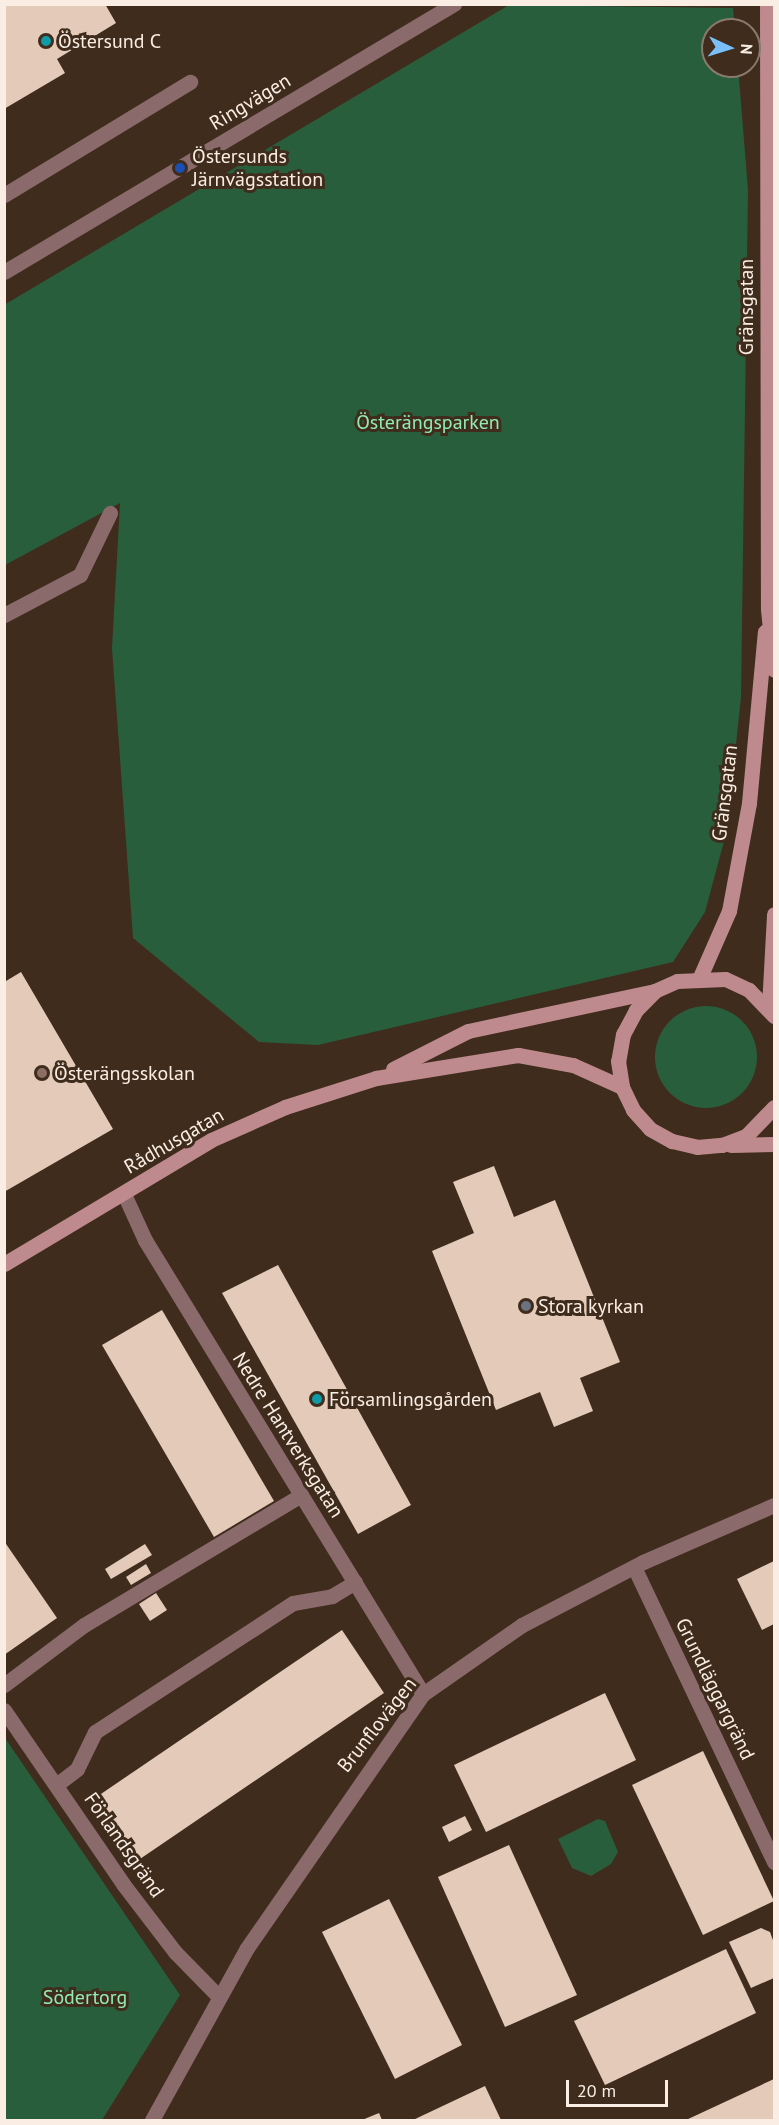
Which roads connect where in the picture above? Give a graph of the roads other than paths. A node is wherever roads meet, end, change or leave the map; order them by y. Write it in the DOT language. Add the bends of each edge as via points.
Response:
graph roads {
  1 [pos="454,4"];
  2 [pos="767,4"];
  3 [pos="190,82"];
  4 [pos="772,148"];
  5 [pos="4,195"];
  6 [pos="4,272"];
  7 [pos="110,513"];
  8 [pos="771,609"];
  9 [pos="4,615"];
  10 [pos="774,670"];
  11 [pos="774,914"];
  12 [pos="700,977"];
  13 [pos="656,991"];
  14 [pos="772,1011"];
  15 [pos="376,1078"];
  16 [pos="622,1087"];
  17 [pos="774,1107"];
  18 [pos="774,1144"];
  19 [pos="722,1145"];
  20 [pos="124,1194"];
  21 [pos="4,1264"];
  22 [pos="301,1495"];
  23 [pos="774,1505"];
  24 [pos="634,1567"];
  25 [pos="355,1582"];
  26 [pos="4,1685"];
  27 [pos="423,1694"];
  28 [pos="4,1710"];
  29 [pos="56,1785"];
  30 [pos="774,1862"];
  31 [pos="219,1997"];
  32 [pos="152,2121"];
  1 -- 6 [label="street, Ringvägen"];
  2 -- 4 [label="main road, Gränsgatan"];
  3 -- 5 [label="street"];
  4 -- 8 [label="main road, Gränsgatan"];
  7 -- 9 [label="street" via="80,575"];
  8 -- 10 [label="main road, Gränsgatan"];
  8 -- 12 [label="main road, Gränsgatan" via="749,803 729,911"];
  11 -- 14 [label="main road"];
  12 -- 13 [label="main road, Rådhusgatan"];
  12 -- 14 [label="main road" via="725,980 749,990"];
  13 -- 15 [label="main road, Rådhusgatan" via="468,1030"];
  13 -- 16 [label="main road" via="636,1010 623,1034 618,1060"];
  15 -- 16 [label="main road, Rådhusgatan" via="518,1055 573,1065"];
  15 -- 20 [label="main road, Rådhusgatan" via="285,1107 211,1140"];
  16 -- 19 [label="main road" via="633,1110 658,1133 697,1147"];
  17 -- 19 [label="main road" via="746,1136"];
  18 -- 19 [label="main road"];
  20 -- 21 [label="main road, Rådhusgatan"];
  20 -- 22 [label="street, Nedre Hantverksgatan" via="145,1240"];
  22 -- 25 [label="street, Nedre Hantverksgatan"];
  22 -- 26 [label="street" via="84,1625"];
  23 -- 24 [label="street, Brunflovägen"];
  24 -- 27 [label="street, Brunflovägen" via="522,1626"];
  24 -- 30 [label="street, Grundläggargränd"];
  25 -- 27 [label="street, Nedre Hantverksgatan"];
  25 -- 29 [label="street" via="332,1596 293,1603 95,1732 77,1769"];
  27 -- 31 [label="street, Brunflovägen" via="345,1801"];
  28 -- 29 [label="street, Förlandsgränd"];
  29 -- 31 [label="street, Förlandsgränd" via="123,1884"];
  31 -- 32 [label="street, Brunflovägen"];
}
